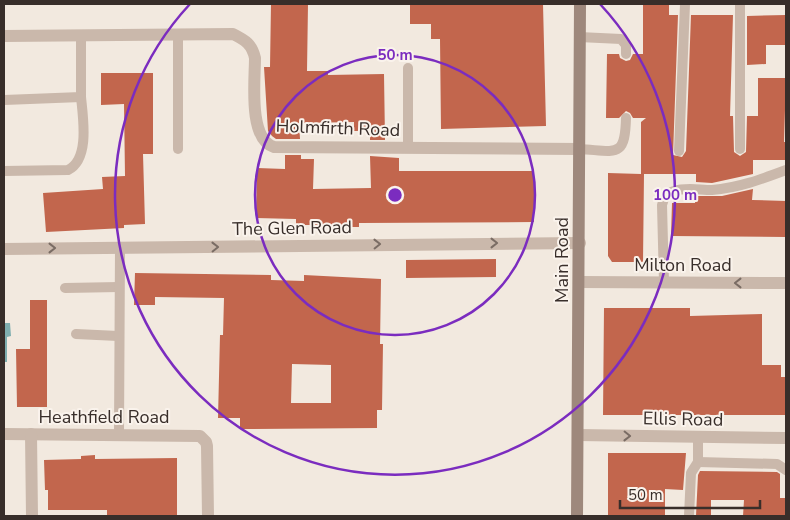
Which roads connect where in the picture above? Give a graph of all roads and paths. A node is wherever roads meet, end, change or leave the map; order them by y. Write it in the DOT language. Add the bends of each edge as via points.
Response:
graph roads {
  1 [pos="580,4"];
  2 [pos="685,4"];
  3 [pos="740,4"];
  4 [pos="178,34"];
  5 [pos="81,35"];
  6 [pos="4,36"];
  7 [pos="579,37"];
  8 [pos="626,54"];
  9 [pos="408,68"];
  10 [pos="81,98"];
  11 [pos="4,100"];
  12 [pos="626,118"];
  13 [pos="408,147"];
  14 [pos="178,149"];
  15 [pos="580,149"];
  16 [pos="740,149"];
  17 [pos="679,151"];
  18 [pos="786,170"];
  19 [pos="4,172"];
  20 [pos="580,243"];
  21 [pos="120,248"];
  22 [pos="4,249"];
  23 [pos="580,282"];
  24 [pos="664,282"];
  25 [pos="786,283"];
  26 [pos="119,286"];
  27 [pos="64,288"];
  28 [pos="76,334"];
  29 [pos="118,336"];
  30 [pos="4,434"];
  31 [pos="31,434"];
  32 [pos="119,434"];
  33 [pos="578,434"];
  34 [pos="698,436"];
  35 [pos="786,438"];
  36 [pos="698,462"];
  37 [pos="786,470"];
  38 [pos="32,516"];
  39 [pos="208,516"];
  40 [pos="577,516"];
  41 [pos="690,516"];
  1 -- 7 [label="main road, Main Road"];
  2 -- 17 [label="lane"];
  3 -- 16 [label="lane"];
  4 -- 5 [label="street, Holmfirth Road"];
  4 -- 13 [label="street, Holmfirth Road" via="233,34 252,48 256,128 268,145"];
  4 -- 14 [label="lane"];
  5 -- 6 [label="street, Holmfirth Road"];
  5 -- 10 [label="lane"];
  7 -- 8 [label="lane" via="621,39 626,45"];
  7 -- 15 [label="main road, Main Road"];
  9 -- 13 [label="lane"];
  10 -- 11 [label="lane"];
  10 -- 19 [label="lane" via="80,158 74,167 68,170"];
  12 -- 15 [label="lane" via="624,144 620,148 610,151"];
  13 -- 15 [label="street, Holmfirth Road"];
  15 -- 20 [label="main road, Main Road"];
  18 -- 24 [label="lane" via="745,185 712,190 684,189 665,196 662,204"];
  21 -- 20 [label="street, The Glen Road, one-way"];
  20 -- 23 [label="main road, Main Road"];
  22 -- 21 [label="street, The Glen Road, one-way"];
  21 -- 26 [label="lane"];
  23 -- 24 [label="street, Milton Road"];
  23 -- 33 [label="main road, Main Road"];
  25 -- 24 [label="street, Milton Road, one-way"];
  26 -- 27 [label="lane"];
  26 -- 29 [label="lane"];
  28 -- 29 [label="lane"];
  29 -- 32 [label="lane"];
  30 -- 31 [label="street, Heathfield Road"];
  31 -- 32 [label="street, Heathfield Road"];
  31 -- 38 [label="street"];
  32 -- 39 [label="street, Heathfield Road" via="195,434 204,438 207,446"];
  33 -- 34 [label="street, Ellis Road, one-way"];
  33 -- 40 [label="main road, Main Road"];
  34 -- 35 [label="street, Ellis Road"];
  34 -- 36 [label="lane"];
  36 -- 37 [label="lane" via="777,464"];
  36 -- 41 [label="lane" via="691,474"];
}
